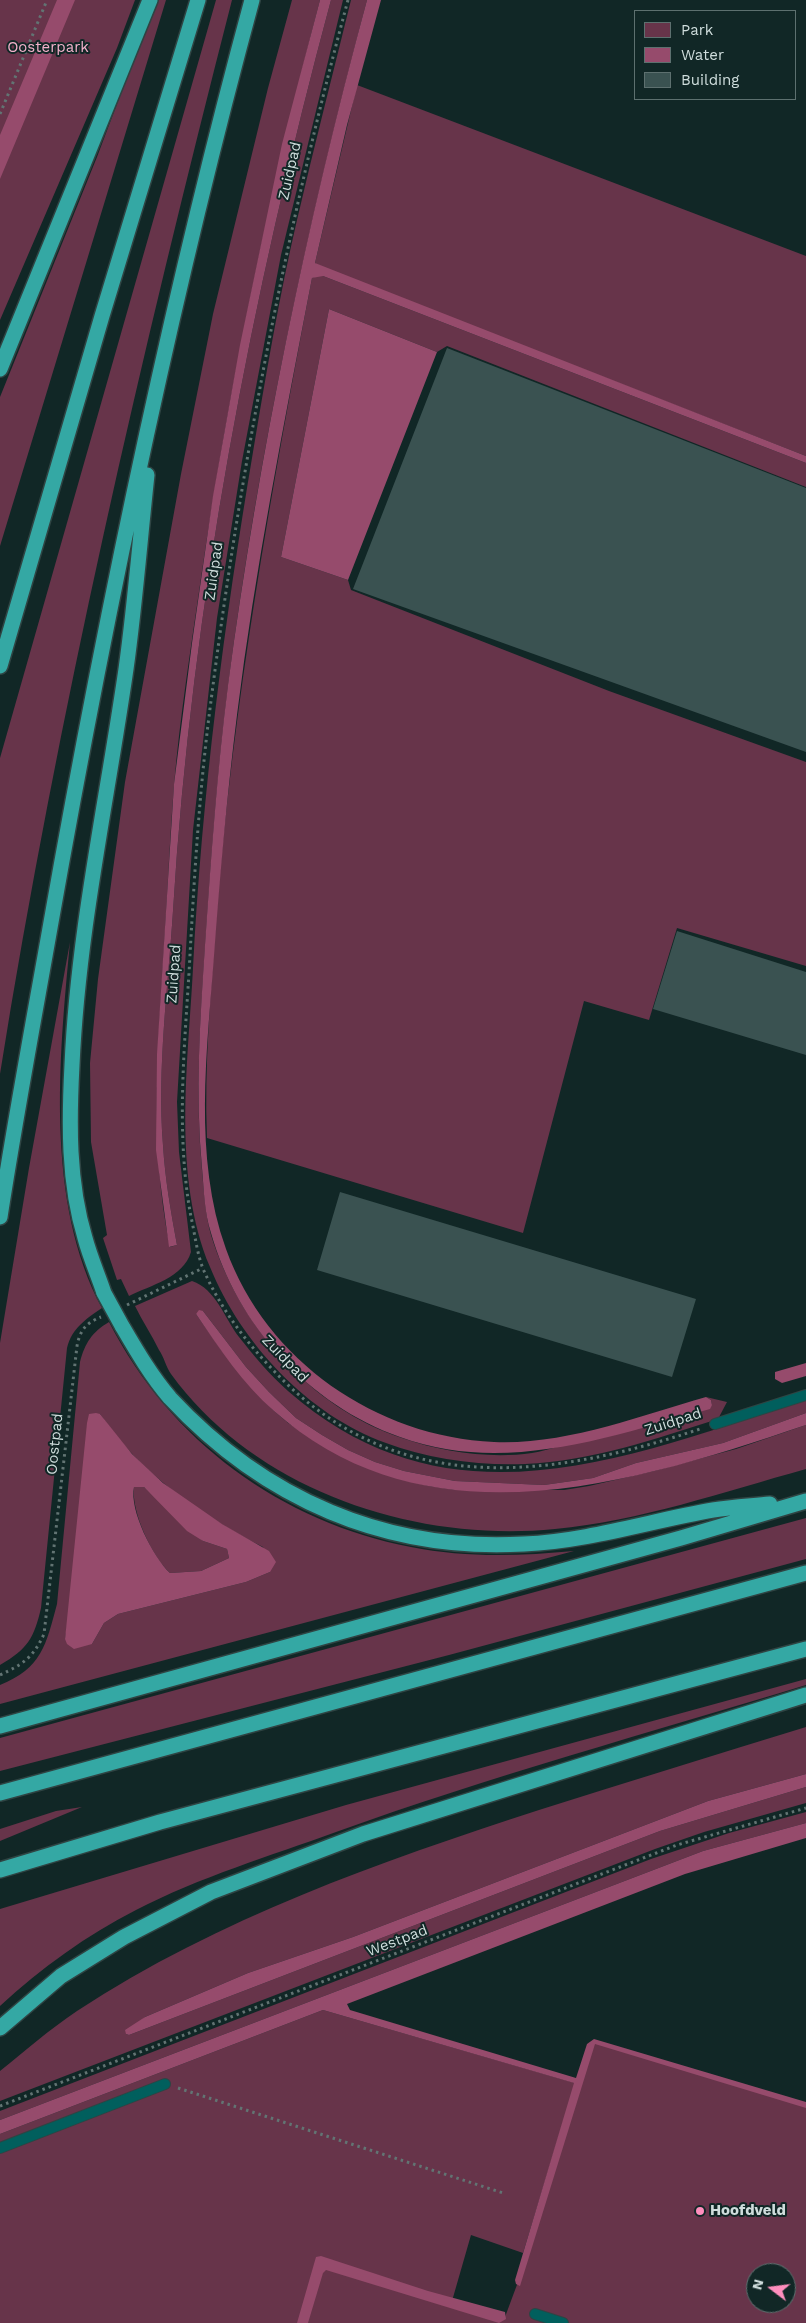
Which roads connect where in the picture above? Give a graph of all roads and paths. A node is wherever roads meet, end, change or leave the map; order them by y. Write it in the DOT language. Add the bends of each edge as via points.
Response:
graph roads {
  1 [pos="47,0"];
  2 [pos="150,0"];
  3 [pos="198,0"];
  4 [pos="252,0"];
  5 [pos="348,0"];
  6 [pos="0,114"];
  7 [pos="0,370"];
  8 [pos="155,394"];
  9 [pos="0,666"];
  10 [pos="0,1217"];
  11 [pos="203,1268"];
  12 [pos="121,1307"];
  13 [pos="104,1315"];
  14 [pos="806,1395"];
  15 [pos="715,1424"];
  16 [pos="806,1501"];
  17 [pos="806,1574"];
  18 [pos="806,1649"];
  19 [pos="0,1675"];
  20 [pos="806,1696"];
  21 [pos="0,1726"];
  22 [pos="0,1793"];
  23 [pos="806,1808"];
  24 [pos="0,1870"];
  25 [pos="0,2028"];
  26 [pos="166,2084"];
  27 [pos="0,2106"];
  28 [pos="0,2148"];
  29 [pos="503,2193"];
  30 [pos="534,2314"];
  31 [pos="563,2323"];
  1 -- 6 [label="path"];
  2 -- 7 [label="highway"];
  3 -- 9 [label="highway"];
  4 -- 8 [label="highway"];
  5 -- 11 [label="path, Zuidpad" via="326,80 276,302 235,527 210,703 181,1108 186,1190"];
  8 -- 10 [label="highway" via="89,708"];
  8 -- 16 [label="highway, bridge" via="126,668 78,977 69,1118 74,1183 84,1238 104,1293 122,1326 169,1396 214,1441 245,1466 286,1492 346,1520 404,1535 463,1544 525,1544 620,1531 714,1510"];
  11 -- 12 [label="path"];
  11 -- 15 [label="path, Zuidpad" via="240,1333 287,1384 339,1425 391,1450 484,1468 524,1468 603,1457 650,1446"];
  13 -- 19 [label="path, Oostpad" via="84,1327 79,1334 44,1634 37,1650 27,1661"];
  14 -- 15 [label="lane, Zuidpad"];
  16 -- 21 [label="highway"];
  17 -- 22 [label="highway"];
  18 -- 24 [label="highway" via="160,1822"];
  20 -- 25 [label="highway" via="363,1834 211,1892 124,1937 61,1976"];
  23 -- 27 [label="path, Westpad" via="677,1845"];
  26 -- 28 [label="lane"];
  26 -- 29 [label="path"];
  30 -- 31 [label="lane"];
}
